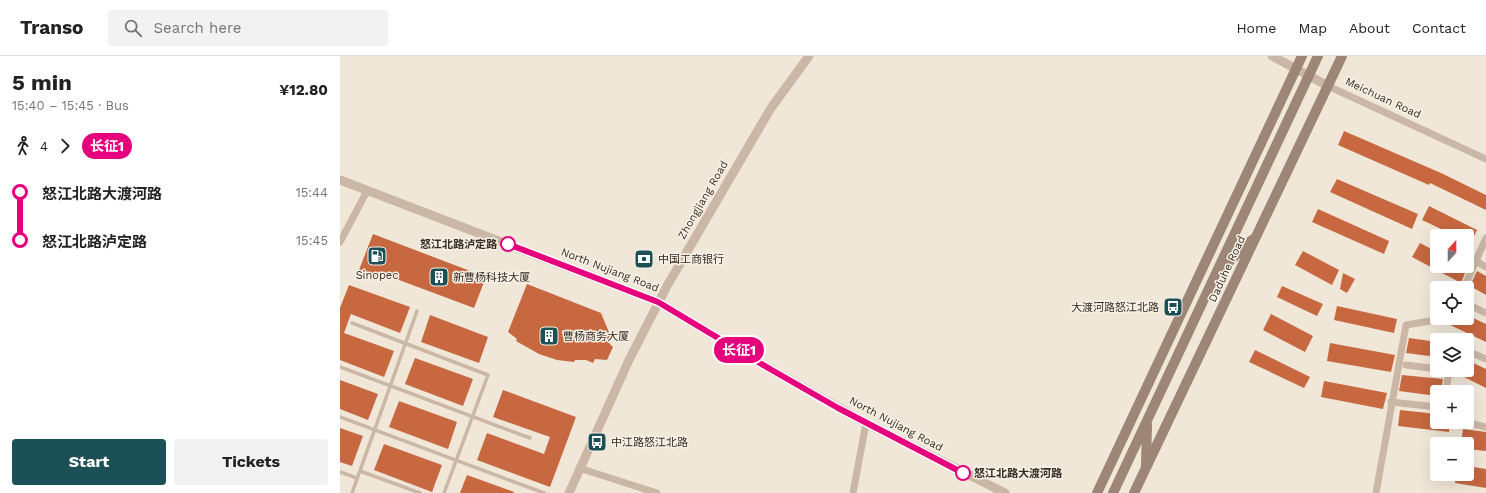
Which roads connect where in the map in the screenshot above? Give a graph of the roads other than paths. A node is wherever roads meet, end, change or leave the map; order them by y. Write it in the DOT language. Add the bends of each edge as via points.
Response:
graph roads {
  1 [pos="808,56"];
  2 [pos="1272,56"];
  3 [pos="1302,56"];
  4 [pos="1318,56"];
  5 [pos="1342,56"];
  6 [pos="1295,70"];
  7 [pos="1308,77"];
  8 [pos="1328,86"];
  9 [pos="1486,159"];
  10 [pos="340,180"];
  11 [pos="367,191"];
  12 [pos="1257,236"];
  13 [pos="1486,238"];
  14 [pos="340,242"];
  15 [pos="1476,261"];
  16 [pos="1486,267"];
  17 [pos="1214,276"];
  18 [pos="1467,281"];
  19 [pos="658,302"];
  20 [pos="1474,307"];
  21 [pos="417,311"];
  22 [pos="1486,313"];
  23 [pos="1430,321"];
  24 [pos="352,324"];
  25 [pos="405,344"];
  26 [pos="1474,354"];
  27 [pos="1486,359"];
  28 [pos="1406,365"];
  29 [pos="340,367"];
  30 [pos="1430,368"];
  31 [pos="390,386"];
  32 [pos="1392,402"];
  33 [pos="1430,406"];
  34 [pos="472,416"];
  35 [pos="340,417"];
  36 [pos="1148,419"];
  37 [pos="866,423"];
  38 [pos="1474,424"];
  39 [pos="1486,427"];
  40 [pos="374,430"];
  41 [pos="530,438"];
  42 [pos="456,460"];
  43 [pos="579,468"];
  44 [pos="1146,469"];
  45 [pos="360,471"];
  46 [pos="340,472"];
  47 [pos="357,478"];
  48 [pos="352,493"];
  49 [pos="420,493"];
  50 [pos="444,493"];
  51 [pos="544,493"];
  52 [pos="569,493"];
  53 [pos="657,493"];
  54 [pos="853,493"];
  55 [pos="1004,493"];
  56 [pos="1097,493"];
  57 [pos="1113,493"];
  58 [pos="1134,493"];
  59 [pos="1376,493"];
  1 -- 19 [label="street, Zhongjiang Road" via="771,108"];
  2 -- 6 [label="street, Meichuan Road"];
  3 -- 6 [label="main road, Daduhe Road"];
  4 -- 7 [label="main road, Daduhe Road"];
  5 -- 8 [label="main road, Daduhe Road"];
  6 -- 7 [label="street, Meichuan Road"];
  6 -- 56 [label="main road, Daduhe Road"];
  7 -- 8 [label="street, Meichuan Road"];
  7 -- 17 [label="main road, Daduhe Road"];
  8 -- 9 [label="street, Meichuan Road"];
  8 -- 12 [label="main road, Daduhe Road"];
  10 -- 11 [label="street, North Nujiang Road"];
  11 -- 14 [label="street"];
  11 -- 19 [label="street, North Nujiang Road"];
  12 -- 17 [label="main road"];
  12 -- 44 [label="main road, Daduhe Road"];
  13 -- 15 [label="street"];
  15 -- 16 [label="street"];
  15 -- 18 [label="street"];
  17 -- 36 [label="main road, Daduhe Road"];
  19 -- 37 [label="street, North Nujiang Road"];
  19 -- 43 [label="street, Zhongjiang Road"];
  20 -- 22 [label="street"];
  21 -- 25 [label="lane"];
  23 -- 32 [label="street" via="1406,325"];
  24 -- 25 [label="lane"];
  25 -- 31 [label="lane"];
  25 -- 34 [label="lane" via="488,374"];
  26 -- 27 [label="street"];
  28 -- 30 [label="street"];
  29 -- 31 [label="lane"];
  31 -- 34 [label="lane"];
  31 -- 40 [label="lane"];
  32 -- 33 [label="street"];
  32 -- 59 [label="street"];
  34 -- 41 [label="lane"];
  34 -- 42 [label="lane"];
  35 -- 40 [label="lane"];
  36 -- 44 [label="main road"];
  36 -- 57 [label="main road, Daduhe Road"];
  37 -- 54 [label="street"];
  37 -- 55 [label="street, North Nujiang Road"];
  38 -- 39 [label="street"];
  40 -- 42 [label="lane"];
  40 -- 45 [label="lane"];
  42 -- 50 [label="lane"];
  42 -- 51 [label="lane"];
  43 -- 52 [label="street, Zhongjiang Road"];
  43 -- 53 [label="street"];
  44 -- 58 [label="main road, Daduhe Road"];
  45 -- 47 [label="lane"];
  45 -- 49 [label="lane"];
  46 -- 47 [label="lane"];
  47 -- 48 [label="lane"];
}
